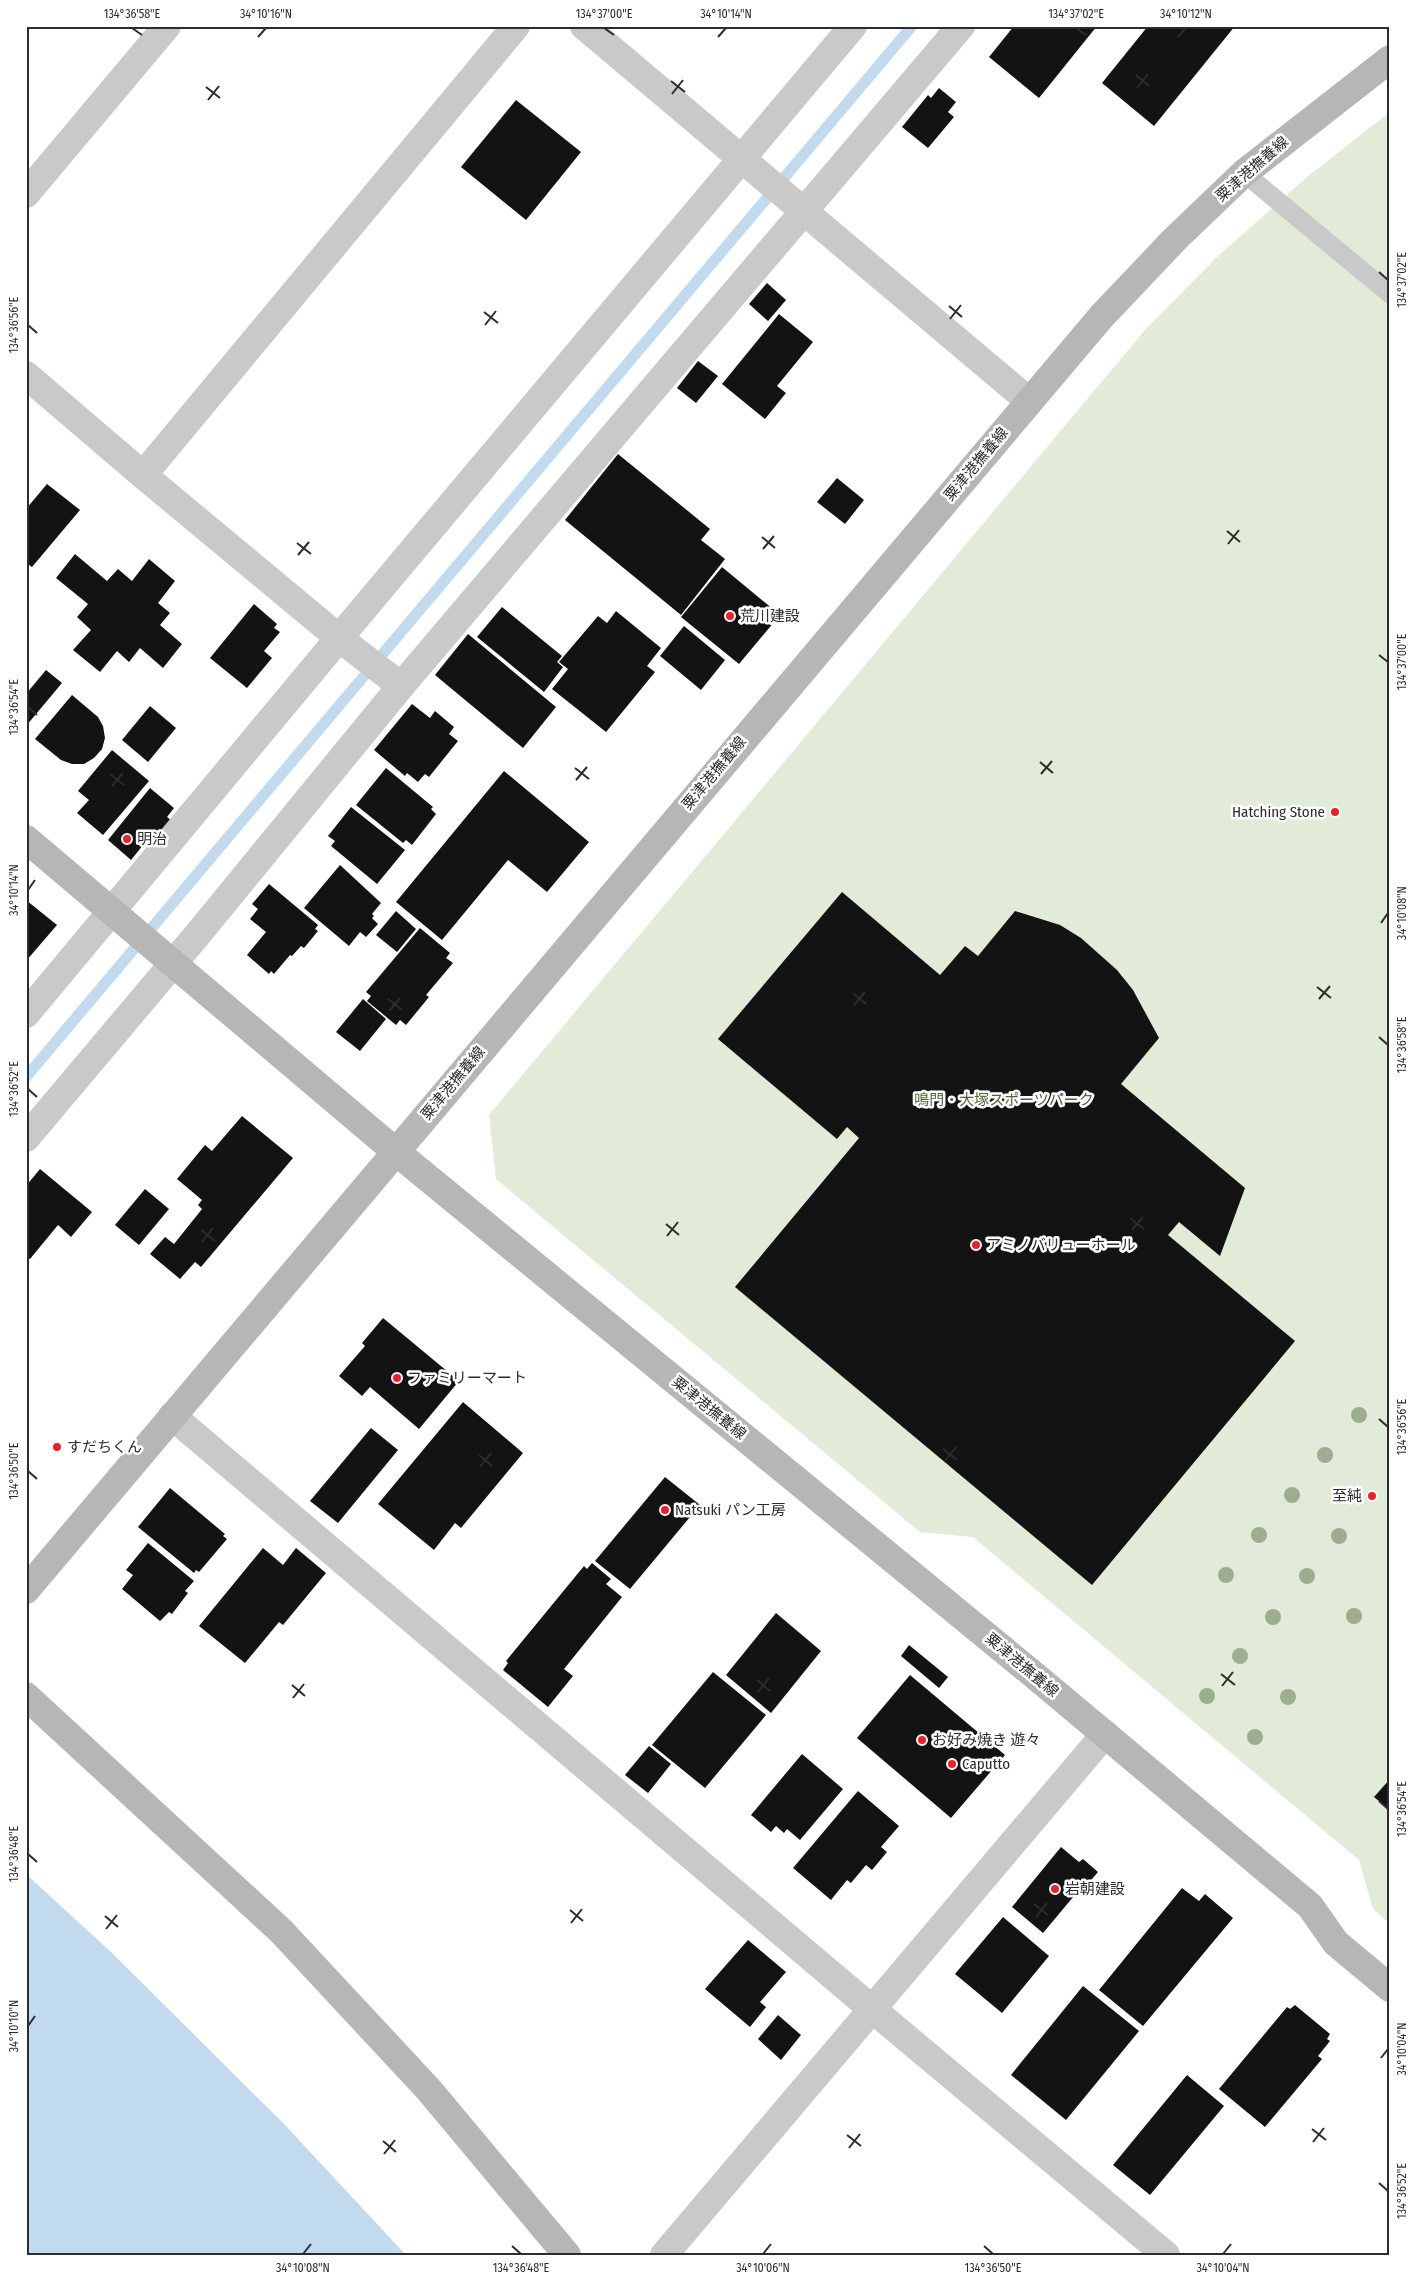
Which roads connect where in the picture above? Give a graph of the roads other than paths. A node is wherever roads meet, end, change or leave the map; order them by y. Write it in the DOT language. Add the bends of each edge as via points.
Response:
graph roads {
  1 [pos="167,26"];
  2 [pos="516,26"];
  3 [pos="584,26"];
  4 [pos="853,26"];
  5 [pos="961,26"];
  6 [pos="1390,59"];
  7 [pos="746,164"];
  8 [pos="1244,173"];
  9 [pos="26,194"];
  10 [pos="802,209"];
  11 [pos="1390,294"];
  12 [pos="26,375"];
  13 [pos="1029,401"];
  14 [pos="143,475"];
  15 [pos="343,642"];
  16 [pos="398,684"];
  17 [pos="26,839"];
  18 [pos="116,914"];
  19 [pos="171,960"];
  20 [pos="26,1014"];
  21 [pos="26,1138"];
  22 [pos="395,1151"];
  23 [pos="172,1416"];
  24 [pos="26,1590"];
  25 [pos="26,1696"];
  26 [pos="1105,1734"];
  27 [pos="1390,1988"];
  28 [pos="872,2010"];
  29 [pos="567,2255"];
  30 [pos="664,2255"];
  31 [pos="1166,2255"];
  1 -- 9 [label="street"];
  2 -- 14 [label="street"];
  3 -- 7 [label="street"];
  4 -- 7 [label="street"];
  5 -- 10 [label="street"];
  6 -- 8 [label="main road, 粟津港撫養線"];
  7 -- 10 [label="street"];
  7 -- 15 [label="street"];
  8 -- 11 [label="lane"];
  8 -- 13 [label="main road, 粟津港撫養線" via="1101,317"];
  10 -- 13 [label="street"];
  10 -- 16 [label="street"];
  12 -- 14 [label="street"];
  13 -- 22 [label="main road, 粟津港撫養線"];
  14 -- 15 [label="street"];
  15 -- 16 [label="street"];
  15 -- 18 [label="street"];
  16 -- 19 [label="street"];
  17 -- 18 [label="main road"];
  18 -- 19 [label="main road"];
  18 -- 20 [label="street"];
  19 -- 21 [label="street"];
  19 -- 22 [label="main road"];
  22 -- 23 [label="main road"];
  22 -- 26 [label="main road, 粟津港撫養線"];
  23 -- 24 [label="main road"];
  23 -- 28 [label="street"];
  25 -- 29 [label="main road" via="281,1931 430,2090"];
  26 -- 27 [label="main road, 粟津港撫養線" via="1310,1906 1336,1943"];
  26 -- 28 [label="street"];
  28 -- 30 [label="street"];
  28 -- 31 [label="street"];
}
